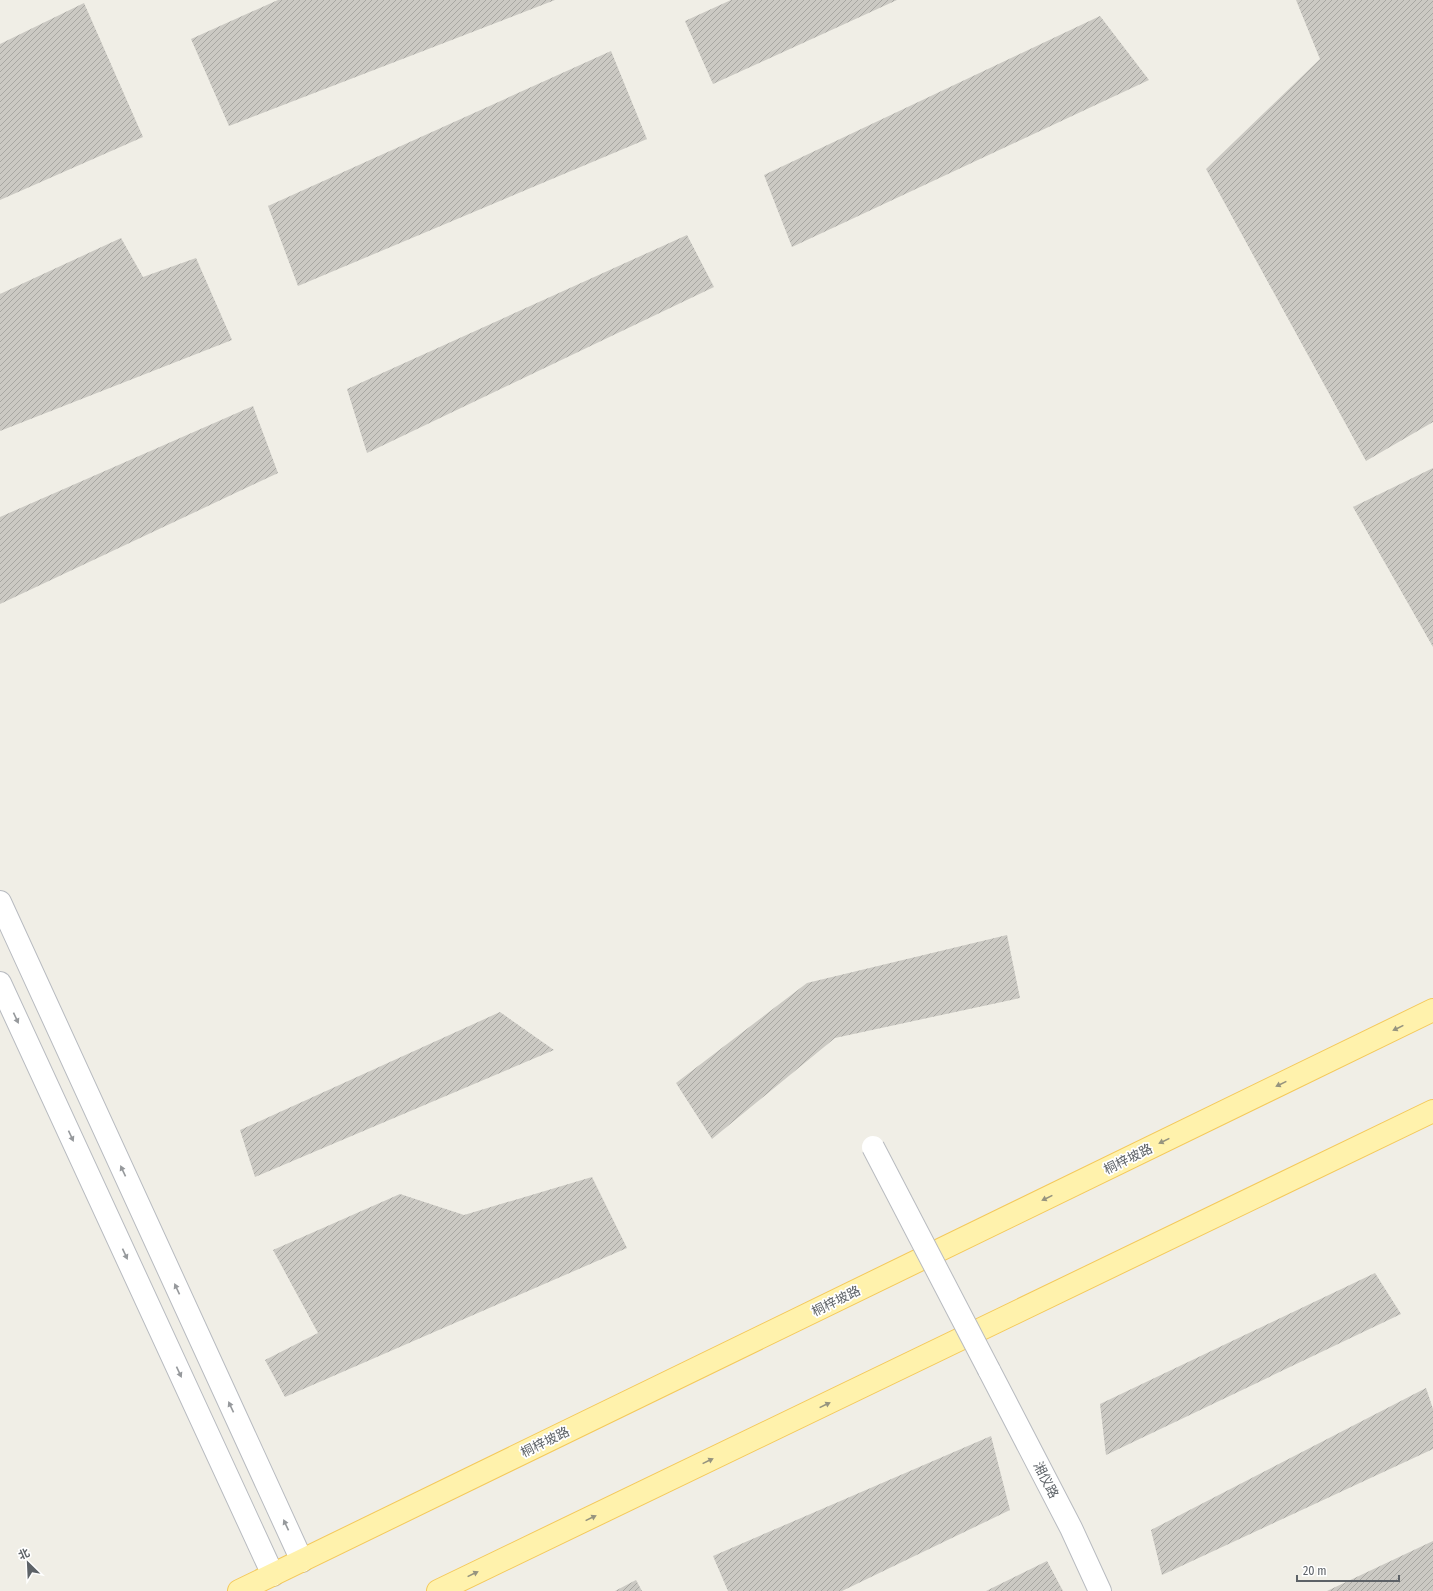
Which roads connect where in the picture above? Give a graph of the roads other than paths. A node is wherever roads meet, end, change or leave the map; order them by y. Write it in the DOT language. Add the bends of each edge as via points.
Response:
graph roads {
  1 [pos="0,902"];
  2 [pos="0,983"];
  3 [pos="1433,1010"];
  4 [pos="1433,1111"];
  5 [pos="873,1147"];
  6 [pos="302,1561"];
  7 [pos="273,1575"];
  8 [pos="239,1591"];
  9 [pos="438,1591"];
  10 [pos="1100,1591"];
  6 -- 1 [label="street, one-way"];
  2 -- 7 [label="street, one-way"];
  3 -- 6 [label="main road, 桐梓坡路, one-way"];
  9 -- 4 [label="main road, one-way"];
  5 -- 10 [label="street, 湘仪路, bridge" via="1071,1528"];
  6 -- 7 [label="main road, 桐梓坡路"];
  7 -- 8 [label="main road, 桐梓坡路"];
}
